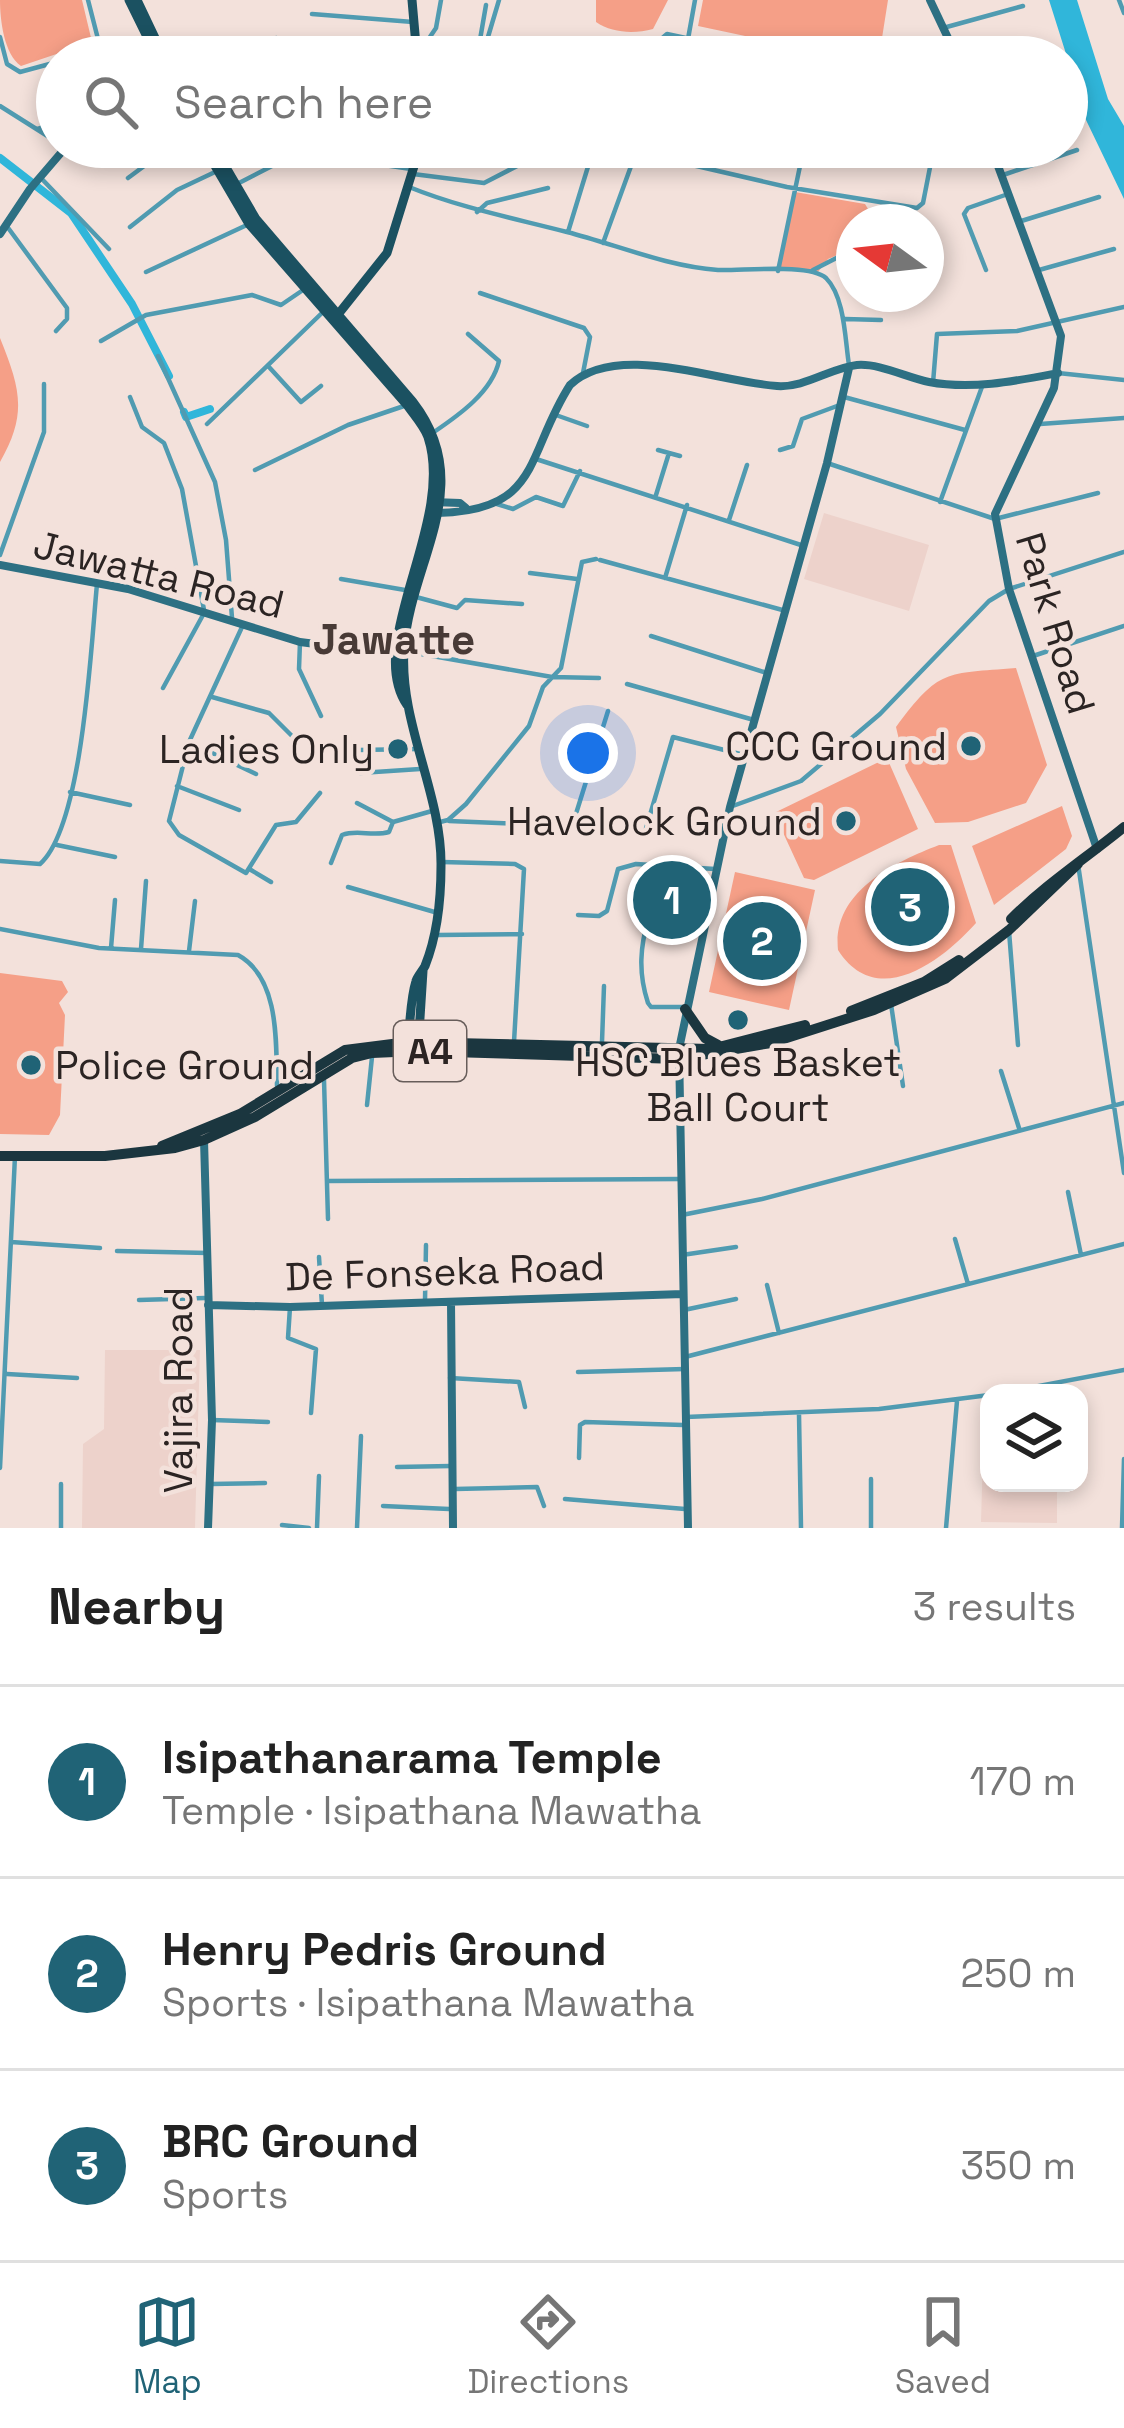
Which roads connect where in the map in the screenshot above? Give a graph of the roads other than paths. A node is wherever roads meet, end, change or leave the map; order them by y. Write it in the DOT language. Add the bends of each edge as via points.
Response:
graph roads {
  1 [pos="88,0"];
  2 [pos="133,0"];
  3 [pos="412,0"];
  4 [pos="441,0"];
  5 [pos="499,0"];
  6 [pos="694,0"];
  7 [pos="930,0"];
  8 [pos="1119,0"];
  9 [pos="486,5"];
  10 [pos="1023,6"];
  11 [pos="1124,13"];
  12 [pos="312,14"];
  13 [pos="413,22"];
  14 [pos="944,28"];
  15 [pos="97,36"];
  16 [pos="151,36"];
  17 [pos="415,36"];
  18 [pos="431,36"];
  19 [pos="482,36"];
  20 [pos="487,36"];
  21 [pos="688,36"];
  22 [pos="948,36"];
  23 [pos="0,37"];
  24 [pos="36,69"];
  25 [pos="0,106"];
  26 [pos="36,128"];
  27 [pos="48,168"];
  28 [pos="141,168"];
  29 [pos="226,168"];
  30 [pos="268,168"];
  31 [pos="390,168"];
  32 [pos="414,168"];
  33 [pos="512,168"];
  34 [pos="588,168"];
  35 [pos="630,168"];
  36 [pos="711,168"];
  37 [pos="798,168"];
  38 [pos="930,168"];
  39 [pos="999,168"];
  40 [pos="1023,168"];
  41 [pos="218,170"];
  42 [pos="413,172"];
  43 [pos="1002,175"];
  44 [pos="40,177"];
  45 [pos="128,178"];
  46 [pos="235,185"];
  47 [pos="409,187"];
  48 [pos="548,188"];
  49 [pos="794,188"];
  50 [pos="1008,194"];
  51 [pos="1099,197"];
  52 [pos="477,212"];
  53 [pos="1018,222"];
  54 [pos="249,224"];
  55 [pos="130,227"];
  56 [pos="3,229"];
  57 [pos="568,232"];
  58 [pos="603,243"];
  59 [pos="109,249"];
  60 [pos="1114,249"];
  61 [pos="836,258"];
  62 [pos="813,270"];
  63 [pos="986,270"];
  64 [pos="778,271"];
  65 [pos="1038,271"];
  66 [pos="146,272"];
  67 [pos="304,290"];
  68 [pos="480,293"];
  69 [pos="1124,307"];
  70 [pos="324,311"];
  71 [pos="335,318"];
  72 [pos="842,319"];
  73 [pos="881,320"];
  74 [pos="1058,321"];
  75 [pos="56,331"];
  76 [pos="468,334"];
  77 [pos="101,341"];
  78 [pos="158,356"];
  79 [pos="269,367"];
  80 [pos="849,368"];
  81 [pos="583,373"];
  82 [pos="1058,373"];
  83 [pos="1124,380"];
  84 [pos="933,383"];
  85 [pos="44,384"];
  86 [pos="983,384"];
  87 [pos="321,386"];
  88 [pos="130,398"];
  89 [pos="843,400"];
  90 [pos="410,404"];
  91 [pos="553,414"];
  92 [pos="1124,418"];
  93 [pos="207,424"];
  94 [pos="1040,424"];
  95 [pos="587,426"];
  96 [pos="965,430"];
  97 [pos="434,432"];
  98 [pos="658,450"];
  99 [pos="780,450"];
  100 [pos="669,453"];
  101 [pos="680,456"];
  102 [pos="535,458"];
  103 [pos="827,463"];
  104 [pos="746,464"];
  105 [pos="255,470"];
  106 [pos="580,471"];
  107 [pos="1098,493"];
  108 [pos="656,495"];
  109 [pos="940,502"];
  110 [pos="497,504"];
  111 [pos="688,506"];
  112 [pos="436,507"];
  113 [pos="994,519"];
  114 [pos="729,520"];
  115 [pos="805,546"];
  116 [pos="1124,552"];
  117 [pos="0,555"];
  118 [pos="0,565"];
  119 [pos="530,573"];
  120 [pos="665,578"];
  121 [pos="578,579"];
  122 [pos="341,580"];
  123 [pos="97,582"];
  124 [pos="1009,590"];
  125 [pos="413,594"];
  126 [pos="522,604"];
  127 [pos="786,611"];
  128 [pos="204,615"];
  129 [pos="237,625"];
  130 [pos="1124,626"];
  131 [pos="651,636"];
  132 [pos="300,642"];
  133 [pos="400,649"];
  134 [pos="1033,656"];
  135 [pos="767,673"];
  136 [pos="552,677"];
  137 [pos="599,678"];
  138 [pos="627,684"];
  139 [pos="163,688"];
  140 [pos="212,697"];
  141 [pos="608,711"];
  142 [pos="321,716"];
  143 [pos="754,721"];
  144 [pos="189,742"];
  145 [pos="298,742"];
  146 [pos="416,749"];
  147 [pos="358,750"];
  148 [pos="744,755"];
  149 [pos="422,768"];
  150 [pos="360,773"];
  151 [pos="256,774"];
  152 [pos="176,785"];
  153 [pos="70,792"];
  154 [pos="320,793"];
  155 [pos="357,803"];
  156 [pos="130,806"];
  157 [pos="730,807"];
  158 [pos="238,810"];
  159 [pos="433,817"];
  160 [pos="448,820"];
  161 [pos="393,822"];
  162 [pos="1124,826"];
  163 [pos="645,832"];
  164 [pos="57,845"];
  165 [pos="1097,849"];
  166 [pos="116,857"];
  167 [pos="0,861"];
  168 [pos="442,862"];
  169 [pos="331,863"];
  170 [pos="1078,864"];
  171 [pos="715,868"];
  172 [pos="250,870"];
  173 [pos="146,881"];
  174 [pos="271,882"];
  175 [pos="348,887"];
  176 [pos="115,900"];
  177 [pos="195,901"];
  178 [pos="438,913"];
  179 [pos="578,915"];
  180 [pos="649,917"];
  181 [pos="0,929"];
  182 [pos="1009,930"];
  183 [pos="523,934"];
  184 [pos="432,935"];
  185 [pos="111,948"];
  186 [pos="141,950"];
  187 [pos="189,952"];
  188 [pos="604,986"];
  189 [pos="891,1004"];
  190 [pos="685,1008"];
  191 [pos="514,1044"];
  192 [pos="1018,1045"];
  193 [pos="413,1046"];
  194 [pos="602,1047"];
  195 [pos="721,1047"];
  196 [pos="372,1053"];
  197 [pos="679,1054"];
  198 [pos="1001,1071"];
  199 [pos="323,1074"];
  200 [pos="903,1086"];
  201 [pos="277,1092"];
  202 [pos="1124,1103"];
  203 [pos="367,1105"];
  204 [pos="1113,1106"];
  205 [pos="1019,1129"];
  206 [pos="203,1135"];
  207 [pos="0,1156"];
  208 [pos="15,1156"];
  209 [pos="1124,1173"];
  210 [pos="681,1179"];
  211 [pos="327,1181"];
  212 [pos="1068,1192"];
  213 [pos="682,1215"];
  214 [pos="328,1219"];
  215 [pos="955,1239"];
  216 [pos="11,1242"];
  217 [pos="426,1244"];
  218 [pos="1124,1244"];
  219 [pos="736,1247"];
  220 [pos="100,1248"];
  221 [pos="117,1251"];
  222 [pos="208,1253"];
  223 [pos="1081,1255"];
  224 [pos="682,1256"];
  225 [pos="319,1257"];
  226 [pos="968,1285"];
  227 [pos="767,1286"];
  228 [pos="683,1294"];
  229 [pos="736,1299"];
  230 [pos="139,1300"];
  231 [pos="425,1301"];
  232 [pos="208,1302"];
  233 [pos="451,1302"];
  234 [pos="322,1305"];
  235 [pos="290,1307"];
  236 [pos="684,1310"];
  237 [pos="779,1333"];
  238 [pos="685,1358"];
  239 [pos="685,1370"];
  240 [pos="1124,1370"];
  241 [pos="578,1372"];
  242 [pos="7,1374"];
  243 [pos="77,1378"];
  244 [pos="450,1378"];
  245 [pos="1049,1384"];
  246 [pos="980,1397"];
  247 [pos="958,1401"];
  248 [pos="525,1407"];
  249 [pos="310,1413"];
  250 [pos="799,1414"];
  251 [pos="212,1420"];
  252 [pos="686,1421"];
  253 [pos="268,1422"];
  254 [pos="362,1436"];
  255 [pos="579,1458"];
  256 [pos="1124,1460"];
  257 [pos="453,1466"];
  258 [pos="0,1468"];
  259 [pos="397,1468"];
  260 [pos="319,1476"];
  261 [pos="871,1479"];
  262 [pos="266,1483"];
  263 [pos="61,1484"];
  264 [pos="210,1484"];
  265 [pos="454,1489"];
  266 [pos="565,1499"];
  267 [pos="383,1506"];
  268 [pos="544,1506"];
  269 [pos="453,1509"];
  270 [pos="688,1509"];
  271 [pos="282,1525"];
  272 [pos="61,1528"];
  273 [pos="208,1528"];
  274 [pos="313,1528"];
  275 [pos="357,1528"];
  276 [pos="453,1528"];
  277 [pos="688,1528"];
  278 [pos="802,1528"];
  279 [pos="872,1528"];
  280 [pos="946,1528"];
  281 [pos="1121,1528"];
  1 -- 15 [label="street"];
  2 -- 16 [label="main road"];
  3 -- 13 [label="main road"];
  4 -- 18 [label="street"];
  5 -- 20 [label="street"];
  6 -- 21 [label="street"];
  7 -- 14 [label="main road"];
  8 -- 11 [label="street"];
  9 -- 19 [label="street"];
  10 -- 14 [label="street"];
  12 -- 13 [label="street"];
  13 -- 17 [label="main road"];
  14 -- 22 [label="main road"];
  23 -- 24 [label="street" via="7,64"];
  25 -- 26 [label="street"];
  27 -- 44 [label="main road"];
  28 -- 45 [label="street"];
  29 -- 46 [label="main road"];
  30 -- 46 [label="street"];
  31 -- 42 [label="street"];
  32 -- 42 [label="main road"];
  33 -- 42 [label="street" via="484,182"];
  34 -- 57 [label="street"];
  35 -- 58 [label="street"];
  36 -- 49 [label="street"];
  37 -- 49 [label="street"];
  38 -- 49 [label="street" via="916,208"];
  39 -- 43 [label="main road, Park Road"];
  40 -- 43 [label="street"];
  41 -- 54 [label="main road"];
  41 -- 55 [label="street"];
  42 -- 47 [label="main road"];
  43 -- 50 [label="main road, Park Road"];
  44 -- 56 [label="main road"];
  44 -- 59 [label="street"];
  46 -- 71 [label="main road"];
  47 -- 52 [label="street"];
  47 -- 71 [label="main road" via="387,253"];
  48 -- 52 [label="street"];
  49 -- 64 [label="street"];
  50 -- 53 [label="main road, Park Road"];
  50 -- 63 [label="street" via="964,214"];
  51 -- 53 [label="street"];
  52 -- 57 [label="street"];
  53 -- 65 [label="main road, Park Road"];
  54 -- 66 [label="street"];
  54 -- 67 [label="main road"];
  56 -- 75 [label="street" via="67,308"];
  57 -- 58 [label="street"];
  58 -- 64 [label="street" via="715,270"];
  60 -- 65 [label="street"];
  61 -- 62 [label="street"];
  62 -- 64 [label="street"];
  62 -- 72 [label="street" via="829,280"];
  65 -- 74 [label="main road, Park Road"];
  67 -- 70 [label="main road"];
  67 -- 77 [label="street" via="281,305 252,295 146,314"];
  68 -- 81 [label="street" via="584,328 590,338"];
  69 -- 74 [label="street"];
  70 -- 71 [label="main road"];
  70 -- 79 [label="street"];
  71 -- 90 [label="main road"];
  72 -- 73 [label="street"];
  72 -- 80 [label="street"];
  74 -- 82 [label="main road, Park Road"];
  74 -- 84 [label="street" via="938,334"];
  76 -- 97 [label="street" via="491,351 497,371"];
  78 -- 129 [label="street" via="215,482"];
  79 -- 87 [label="street" via="303,402"];
  79 -- 93 [label="street"];
  80 -- 81 [label="main road" via="778,386 645,365"];
  80 -- 84 [label="main road"];
  80 -- 89 [label="main road"];
  81 -- 91 [label="main road"];
  82 -- 83 [label="street"];
  82 -- 86 [label="main road"];
  82 -- 94 [label="main road, Park Road"];
  84 -- 86 [label="main road"];
  85 -- 117 [label="street" via="44,432"];
  86 -- 96 [label="street"];
  88 -- 128 [label="street" via="142,427 164,443 182,489"];
  89 -- 96 [label="street"];
  89 -- 99 [label="street" via="802,419 793,446"];
  89 -- 103 [label="main road"];
  90 -- 97 [label="main road"];
  90 -- 105 [label="street"];
  90 -- 112 [label="main road" via="428,436"];
  91 -- 95 [label="street"];
  91 -- 102 [label="main road"];
  92 -- 94 [label="street"];
  94 -- 113 [label="main road, Park Road"];
  96 -- 109 [label="street"];
  97 -- 112 [label="main road"];
  98 -- 100 [label="street"];
  100 -- 101 [label="street"];
  100 -- 108 [label="street"];
  102 -- 106 [label="street"];
  102 -- 110 [label="main road" via="518,489"];
  103 -- 109 [label="street"];
  103 -- 115 [label="main road"];
  104 -- 114 [label="street"];
  106 -- 108 [label="street"];
  106 -- 110 [label="street" via="563,506 536,497 513,509"];
  107 -- 113 [label="street"];
  108 -- 111 [label="street"];
  109 -- 113 [label="street"];
  110 -- 112 [label="main road"];
  111 -- 114 [label="street"];
  111 -- 120 [label="street"];
  112 -- 125 [label="main road"];
  113 -- 124 [label="main road, Park Road"];
  114 -- 115 [label="street"];
  115 -- 127 [label="main road"];
  116 -- 124 [label="street"];
  118 -- 123 [label="main road, Jawatta Road"];
  119 -- 121 [label="street"];
  120 -- 121 [label="street" via="587,558"];
  120 -- 127 [label="street"];
  121 -- 136 [label="street" via="564,662"];
  122 -- 125 [label="street"];
  123 -- 128 [label="main road, Jawatta Road"];
  123 -- 153 [label="street"];
  124 -- 134 [label="main road, Park Road"];
  124 -- 157 [label="street" via="801,781"];
  125 -- 126 [label="street" via="455,608 465,600"];
  125 -- 133 [label="main road"];
  127 -- 135 [label="main road"];
  128 -- 129 [label="main road, Jawatta Road"];
  128 -- 139 [label="street"];
  129 -- 132 [label="main road, Jawatta Road"];
  129 -- 140 [label="street"];
  130 -- 134 [label="street"];
  131 -- 135 [label="street"];
  132 -- 133 [label="main road, Jawatta Road"];
  132 -- 142 [label="street" via="299,669"];
  133 -- 136 [label="street"];
  133 -- 146 [label="main road"];
  134 -- 165 [label="main road, Park Road"];
  135 -- 143 [label="main road"];
  136 -- 137 [label="street"];
  136 -- 160 [label="street" via="529,726"];
  138 -- 143 [label="street"];
  140 -- 144 [label="street"];
  140 -- 145 [label="street" via="269,713"];
  141 -- 160 [label="street" via="567,826"];
  143 -- 148 [label="main road"];
  144 -- 151 [label="street"];
  144 -- 152 [label="street"];
  146 -- 147 [label="street"];
  146 -- 149 [label="main road"];
  148 -- 157 [label="main road"];
  148 -- 163 [label="street" via="673,737"];
  149 -- 150 [label="street"];
  149 -- 159 [label="main road"];
  152 -- 158 [label="street"];
  152 -- 172 [label="street" via="172,828"];
  153 -- 156 [label="street"];
  153 -- 164 [label="street"];
  154 -- 172 [label="street" via="296,822 276,825"];
  155 -- 161 [label="street"];
  157 -- 171 [label="main road"];
  159 -- 160 [label="street"];
  159 -- 161 [label="street"];
  159 -- 168 [label="main road"];
  161 -- 169 [label="street" via="380,835 342,835"];
  162 -- 165 [label="highway, A4"];
  164 -- 166 [label="street"];
  164 -- 167 [label="street" via="40,864"];
  165 -- 170 [label="highway, A4"];
  168 -- 178 [label="main road"];
  168 -- 183 [label="street" via="522,865"];
  170 -- 182 [label="highway, A4"];
  170 -- 195 [label="highway, A4" via="924,982 838,1016"];
  170 -- 204 [label="street"];
  171 -- 179 [label="street" via="618,868 607,911"];
  171 -- 190 [label="main road"];
  172 -- 174 [label="street"];
  173 -- 186 [label="street"];
  175 -- 178 [label="street"];
  176 -- 185 [label="street"];
  177 -- 187 [label="street"];
  178 -- 184 [label="main road"];
  180 -- 190 [label="street" via="641,942 648,1003"];
  181 -- 185 [label="street"];
  182 -- 189 [label="highway, A4" via="945,979"];
  182 -- 192 [label="street"];
  183 -- 184 [label="street"];
  183 -- 191 [label="street"];
  184 -- 193 [label="main road" via="416,980"];
  185 -- 186 [label="street"];
  186 -- 187 [label="street"];
  187 -- 201 [label="street" via="238,955 257,968 272,1013"];
  188 -- 194 [label="street"];
  189 -- 197 [label="highway, A4" via="771,1043"];
  189 -- 200 [label="street"];
  190 -- 195 [label="highway"];
  190 -- 197 [label="main road"];
  191 -- 193 [label="highway, A4"];
  191 -- 194 [label="highway, A4"];
  193 -- 196 [label="highway, A4"];
  193 -- 197 [label="highway, A4"];
  193 -- 201 [label="highway, A4" via="344,1050"];
  194 -- 197 [label="highway, A4"];
  195 -- 197 [label="highway, A4"];
  196 -- 199 [label="highway, A4"];
  196 -- 203 [label="street"];
  197 -- 210 [label="main road"];
  198 -- 205 [label="street"];
  199 -- 206 [label="highway, A4" via="255,1117"];
  199 -- 211 [label="street"];
  201 -- 206 [label="highway, A4"];
  202 -- 204 [label="street"];
  204 -- 205 [label="street"];
  204 -- 209 [label="street"];
  205 -- 213 [label="street"];
  206 -- 208 [label="highway, A4" via="105,1156"];
  206 -- 222 [label="main road, Vajira Road"];
  207 -- 208 [label="highway, A4"];
  208 -- 216 [label="street"];
  210 -- 211 [label="street"];
  210 -- 213 [label="main road"];
  211 -- 214 [label="street"];
  212 -- 223 [label="street"];
  213 -- 224 [label="main road"];
  215 -- 226 [label="street"];
  216 -- 220 [label="street"];
  216 -- 242 [label="street"];
  217 -- 231 [label="street"];
  218 -- 223 [label="street"];
  219 -- 224 [label="street"];
  221 -- 222 [label="street, Vajira Road"];
  222 -- 232 [label="main road, Vajira Road"];
  223 -- 226 [label="street"];
  224 -- 228 [label="main road"];
  225 -- 234 [label="street"];
  226 -- 237 [label="street"];
  227 -- 237 [label="street"];
  228 -- 233 [label="main road, De Fonseka Road"];
  228 -- 236 [label="main road"];
  229 -- 236 [label="street"];
  230 -- 232 [label="street, De Fonseka Road"];
  231 -- 233 [label="main road, De Fonseka Road"];
  231 -- 234 [label="main road, De Fonseka Road"];
  232 -- 235 [label="main road, De Fonseka Road"];
  232 -- 251 [label="main road, Vajira Road"];
  233 -- 244 [label="main road"];
  234 -- 235 [label="main road, De Fonseka Road"];
  235 -- 249 [label="street" via="288,1338 316,1349"];
  236 -- 238 [label="main road"];
  237 -- 238 [label="street"];
  238 -- 239 [label="main road"];
  239 -- 241 [label="street"];
  239 -- 252 [label="main road"];
  240 -- 245 [label="street"];
  242 -- 243 [label="street"];
  242 -- 258 [label="street"];
  244 -- 248 [label="street" via="519,1382"];
  244 -- 257 [label="main road"];
  246 -- 247 [label="street"];
  247 -- 250 [label="street"];
  247 -- 280 [label="street"];
  250 -- 252 [label="street"];
  250 -- 278 [label="street"];
  251 -- 253 [label="street"];
  251 -- 264 [label="main road, Vajira Road"];
  252 -- 255 [label="street" via="581,1423"];
  252 -- 270 [label="main road"];
  254 -- 275 [label="street"];
  256 -- 281 [label="street"];
  257 -- 259 [label="street"];
  257 -- 265 [label="main road"];
  260 -- 274 [label="street"];
  261 -- 279 [label="street"];
  262 -- 264 [label="street"];
  263 -- 272 [label="street"];
  264 -- 273 [label="main road, Vajira Road"];
  265 -- 268 [label="street" via="537,1487"];
  265 -- 269 [label="main road"];
  266 -- 270 [label="street"];
  267 -- 269 [label="street"];
  269 -- 276 [label="main road"];
  270 -- 277 [label="main road"];
  271 -- 274 [label="street"];
}
